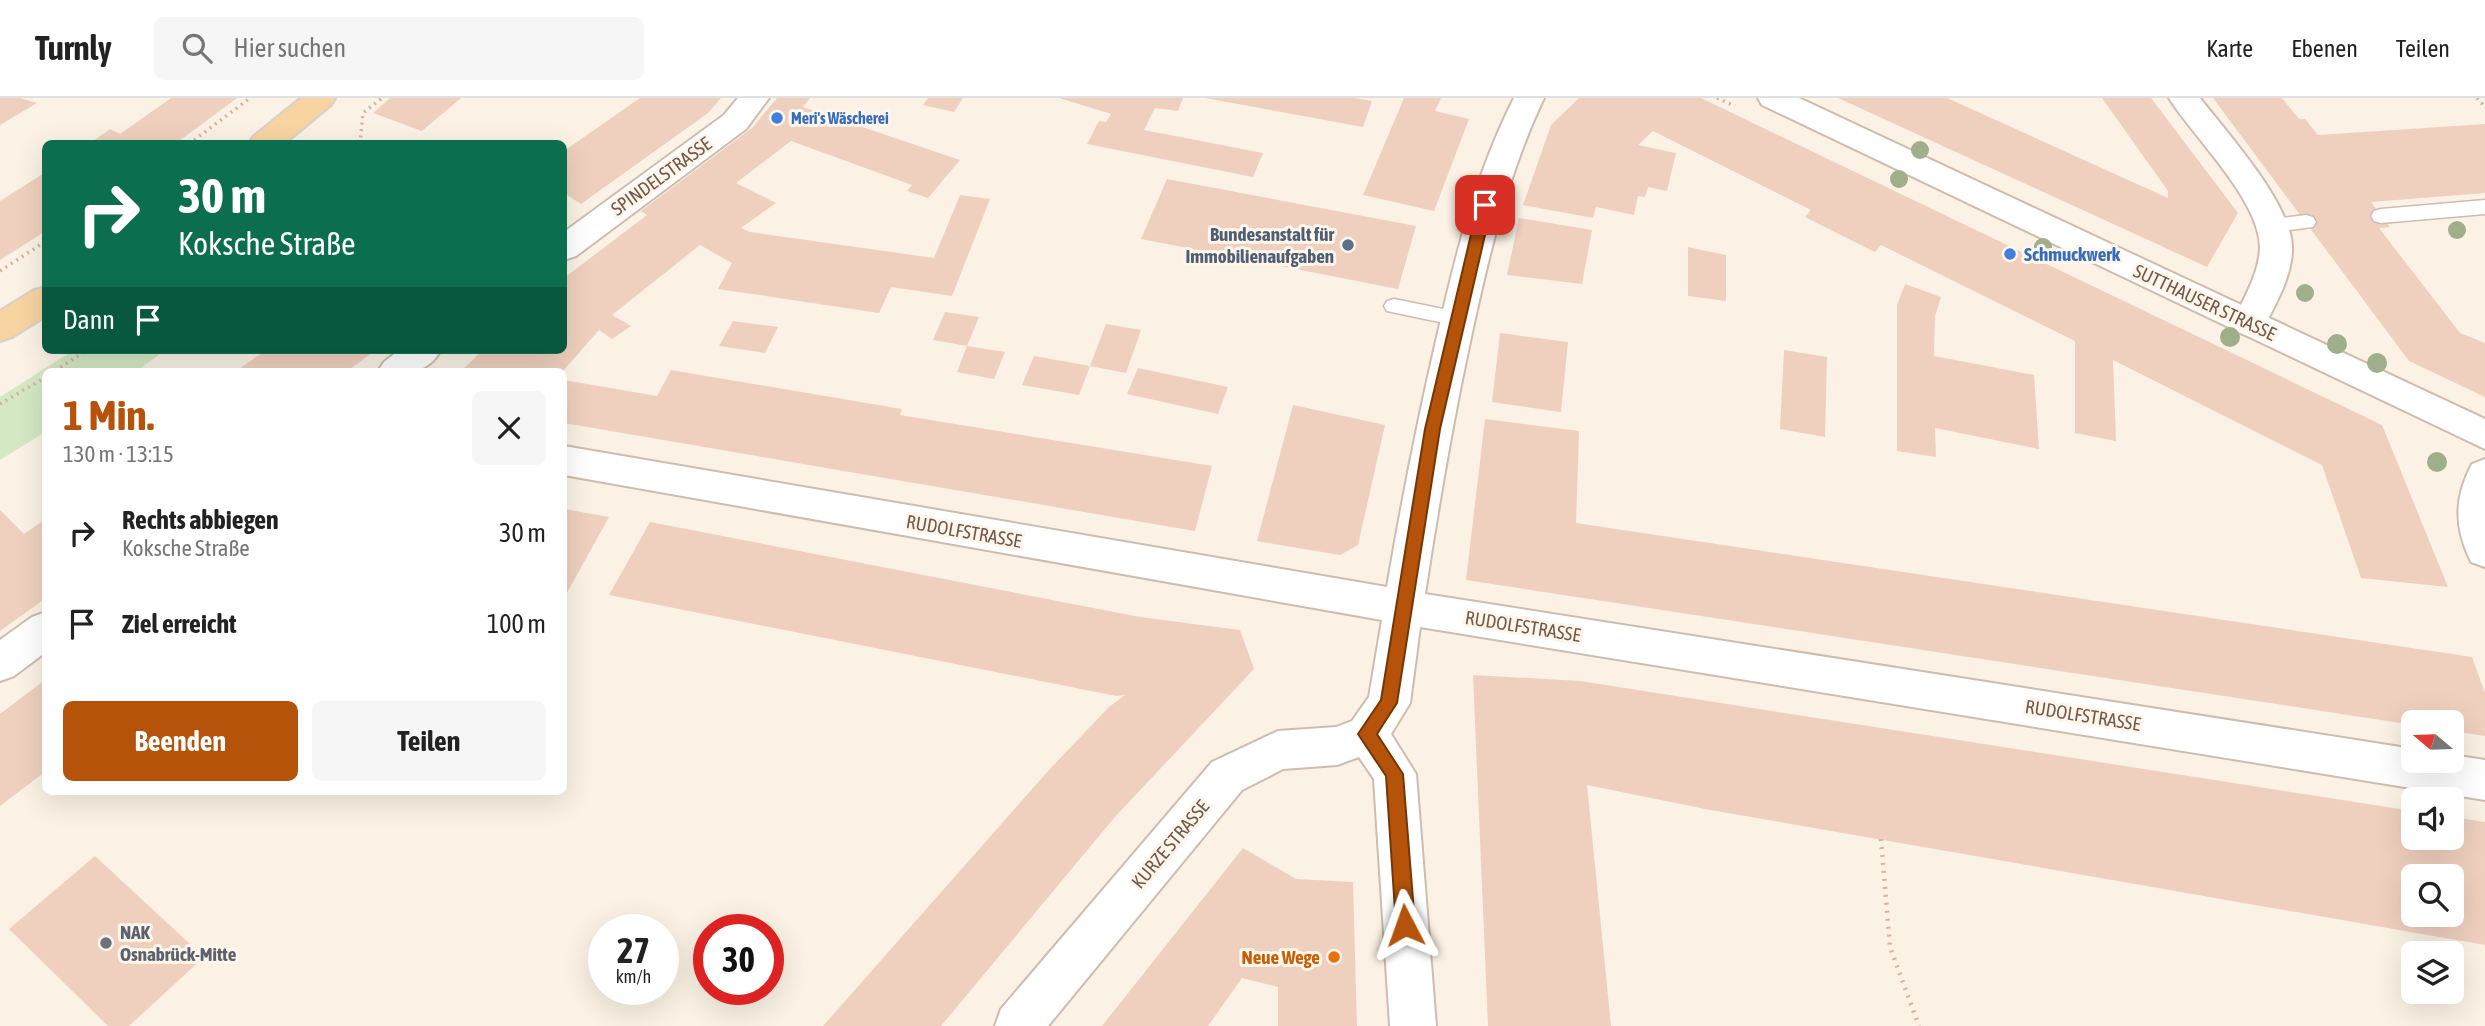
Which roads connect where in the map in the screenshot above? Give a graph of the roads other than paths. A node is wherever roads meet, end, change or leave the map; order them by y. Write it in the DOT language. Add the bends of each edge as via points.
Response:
graph roads {
  1 [pos="320,98"];
  2 [pos="754,98"];
  3 [pos="1529,98"];
  4 [pos="1773,98"];
  5 [pos="2184,98"];
  6 [pos="269,140"];
  7 [pos="2485,207"];
  8 [pos="2381,216"];
  9 [pos="2306,222"];
  10 [pos="2273,225"];
  11 [pos="567,246"];
  12 [pos="42,302"];
  13 [pos="1394,306"];
  14 [pos="1458,319"];
  15 [pos="2249,323"];
  16 [pos="0,328"];
  17 [pos="419,354"];
  18 [pos="400,368"];
  19 [pos="2485,435"];
  20 [pos="567,461"];
  21 [pos="2485,474"];
  22 [pos="2485,551"];
  23 [pos="1403,607"];
  24 [pos="42,632"];
  25 [pos="0,663"];
  26 [pos="1367,734"];
  27 [pos="2485,780"];
  28 [pos="1018,1026"];
  29 [pos="1413,1026"];
  1 -- 6 [label="main road"];
  2 -- 11 [label="street, SPINDELSTRASSE" via="735,122"];
  3 -- 14 [label="street" via="1485,205"];
  4 -- 15 [label="street, SUTTHAUSER STRASSE"];
  5 -- 10 [label="street"];
  7 -- 8 [label="lane"];
  9 -- 10 [label="lane"];
  10 -- 15 [label="street" via="2277,246 2273,266"];
  12 -- 16 [label="main road"];
  13 -- 14 [label="lane"];
  14 -- 23 [label="street" via="1433,429"];
  15 -- 19 [label="street, SUTTHAUSER STRASSE"];
  17 -- 18 [label="street"];
  20 -- 23 [label="street, RUDOLFSTRASSE"];
  21 -- 22 [label="street" via="2476,495 2474,517"];
  23 -- 26 [label="street" via="1389,703"];
  23 -- 27 [label="street, RUDOLFSTRASSE"];
  24 -- 25 [label="street"];
  26 -- 28 [label="street, KURZE STRASSE" via="1337,747 1278,750 1227,776"];
  26 -- 29 [label="street" via="1395,774"];
}
